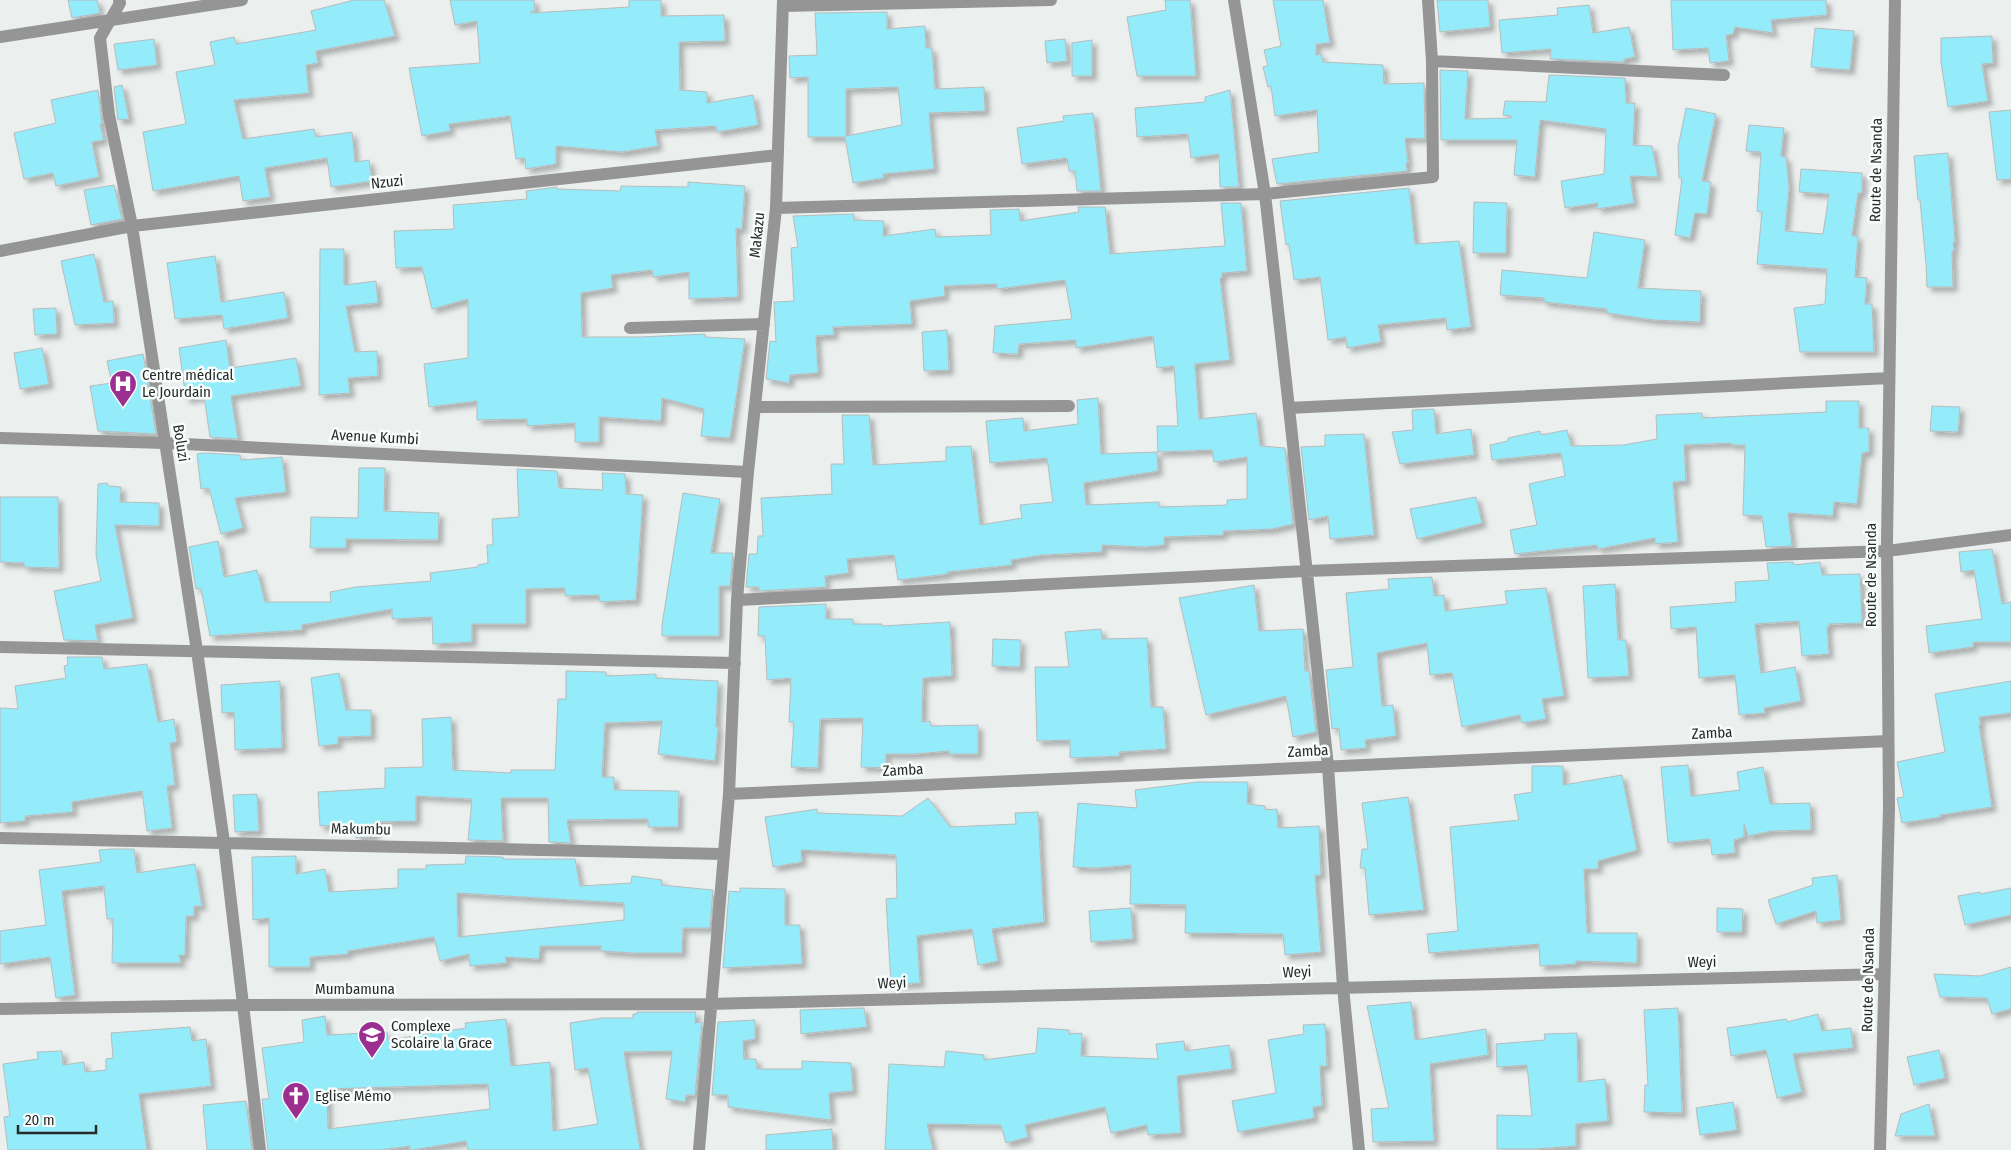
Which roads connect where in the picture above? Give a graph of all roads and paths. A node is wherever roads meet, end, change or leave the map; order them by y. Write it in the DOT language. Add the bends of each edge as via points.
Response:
graph roads {
  1 [pos="119,0"];
  2 [pos="242,0"];
  3 [pos="1051,0"];
  4 [pos="1234,0"];
  5 [pos="1428,0"];
  6 [pos="1895,0"];
  7 [pos="783,3"];
  8 [pos="108,21"];
  9 [pos="0,37"];
  10 [pos="1432,61"];
  11 [pos="1724,75"];
  12 [pos="778,155"];
  13 [pos="1265,194"];
  14 [pos="776,208"];
  15 [pos="132,226"];
  16 [pos="0,251"];
  17 [pos="764,324"];
  18 [pos="630,328"];
  19 [pos="1889,378"];
  20 [pos="1069,406"];
  21 [pos="756,407"];
  22 [pos="1289,408"];
  23 [pos="0,438"];
  24 [pos="164,443"];
  25 [pos="748,472"];
  26 [pos="2011,535"];
  27 [pos="1887,550"];
  28 [pos="1306,571"];
  29 [pos="737,600"];
  30 [pos="0,647"];
  31 [pos="196,651"];
  32 [pos="735,663"];
  33 [pos="1888,741"];
  34 [pos="1328,766"];
  35 [pos="729,794"];
  36 [pos="0,838"];
  37 [pos="224,842"];
  38 [pos="722,854"];
  39 [pos="1884,974"];
  40 [pos="1343,987"];
  41 [pos="710,1004"];
  42 [pos="242,1005"];
  43 [pos="0,1009"];
  44 [pos="260,1150"];
  45 [pos="699,1150"];
  46 [pos="1359,1150"];
  47 [pos="1880,1150"];
  1 -- 8 [label="street, Boluzi" via="120,4"];
  2 -- 8 [label="street"];
  3 -- 7 [label="street"];
  4 -- 13 [label="street"];
  5 -- 10 [label="street"];
  6 -- 19 [label="street, Route de Nsanda"];
  7 -- 12 [label="street, Makazu"];
  8 -- 9 [label="street"];
  8 -- 15 [label="street, Boluzi" via="100,38 109,115"];
  10 -- 11 [label="street"];
  10 -- 13 [label="street" via="1433,177"];
  12 -- 14 [label="street, Makazu"];
  12 -- 15 [label="street, Nzuzi"];
  13 -- 14 [label="street"];
  13 -- 22 [label="street"];
  14 -- 17 [label="street, Makazu"];
  15 -- 16 [label="street, Nzuzi"];
  15 -- 24 [label="street, Boluzi"];
  17 -- 18 [label="street"];
  17 -- 21 [label="street, Makazu"];
  19 -- 22 [label="street"];
  19 -- 27 [label="street, Route de Nsanda"];
  20 -- 21 [label="street"];
  21 -- 25 [label="street, Makazu"];
  22 -- 28 [label="street"];
  23 -- 24 [label="street, Avenue Kumbi"];
  24 -- 25 [label="street, Avenue Kumbi"];
  24 -- 31 [label="street, Boluzi"];
  25 -- 29 [label="street, Makazu"];
  26 -- 27 [label="street"];
  27 -- 28 [label="street"];
  27 -- 33 [label="street, Route de Nsanda"];
  28 -- 29 [label="street"];
  28 -- 34 [label="street"];
  29 -- 32 [label="street, Makazu"];
  30 -- 31 [label="street"];
  31 -- 32 [label="street"];
  31 -- 37 [label="street, Boluzi"];
  32 -- 35 [label="street, Makazu"];
  33 -- 34 [label="street, Zamba"];
  33 -- 39 [label="street, Route de Nsanda"];
  34 -- 35 [label="street, Zamba"];
  34 -- 40 [label="street"];
  35 -- 38 [label="street, Makazu"];
  36 -- 37 [label="street, Makumbu"];
  37 -- 38 [label="street, Makumbu"];
  37 -- 42 [label="street, Boluzi"];
  38 -- 41 [label="street, Makazu"];
  39 -- 40 [label="street, Weyi"];
  39 -- 47 [label="street, Route de Nsanda"];
  40 -- 41 [label="street, Weyi"];
  40 -- 46 [label="street"];
  41 -- 42 [label="street, Mumbamuna"];
  41 -- 45 [label="street, Makazu"];
  42 -- 43 [label="street, Mumbamuna"];
  42 -- 44 [label="street, Boluzi"];
}
